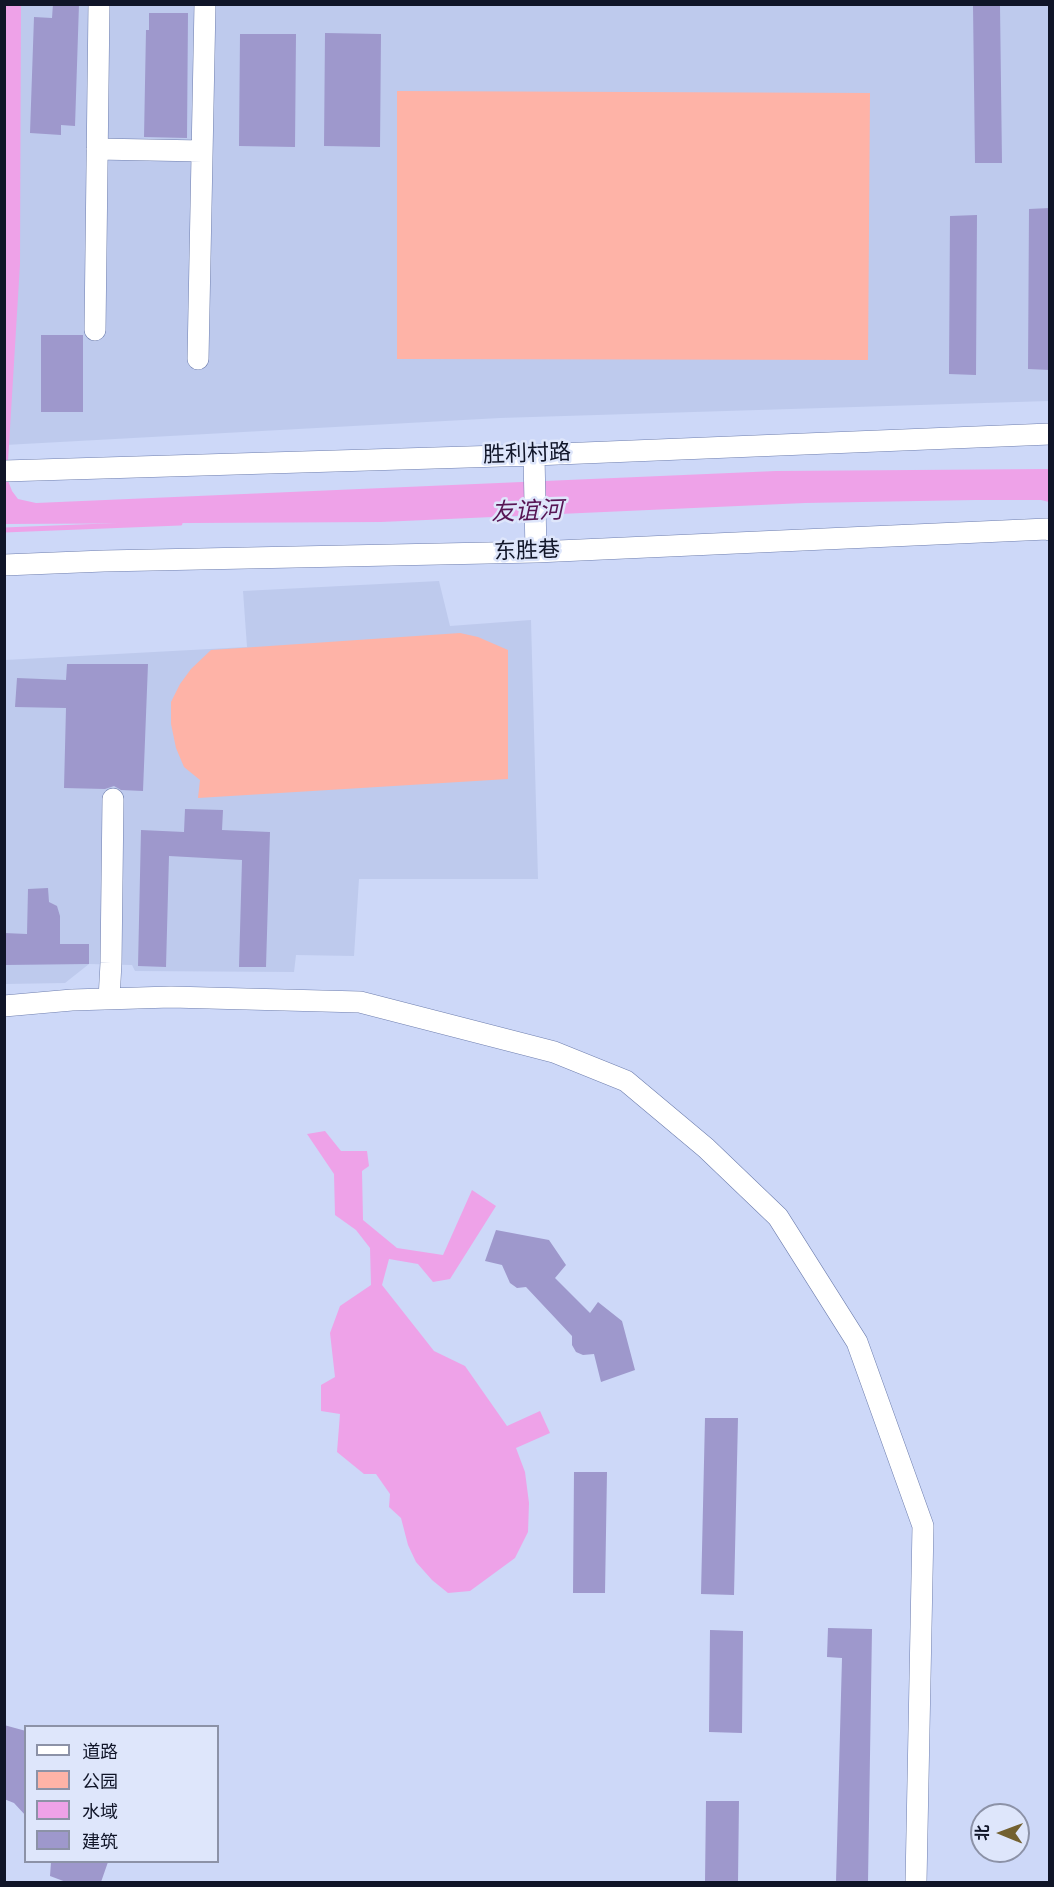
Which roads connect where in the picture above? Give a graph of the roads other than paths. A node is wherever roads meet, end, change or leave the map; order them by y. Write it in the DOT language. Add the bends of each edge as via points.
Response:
graph roads {
  1 [pos="99,4"];
  2 [pos="205,4"];
  3 [pos="97,149"];
  4 [pos="202,151"];
  5 [pos="95,330"];
  6 [pos="198,359"];
  7 [pos="1050,434"];
  8 [pos="534,455"];
  9 [pos="4,471"];
  10 [pos="1050,530"];
  11 [pos="536,544"];
  12 [pos="4,565"];
  13 [pos="113,799"];
  14 [pos="109,999"];
  15 [pos="4,1006"];
  16 [pos="916,1882"];
  1 -- 3 [label="street"];
  2 -- 4 [label="street"];
  3 -- 4 [label="street"];
  3 -- 5 [label="street"];
  4 -- 6 [label="street"];
  7 -- 8 [label="street, 胜利村路"];
  8 -- 9 [label="street, 胜利村路"];
  8 -- 11 [label="street"];
  10 -- 11 [label="street, 东胜巷"];
  11 -- 12 [label="street, 东胜巷"];
  13 -- 14 [label="street"];
  14 -- 15 [label="street"];
  14 -- 16 [label="street" via="360,1002 554,1052 626,1081 706,1148 778,1217 857,1342 924,1526"];
}
